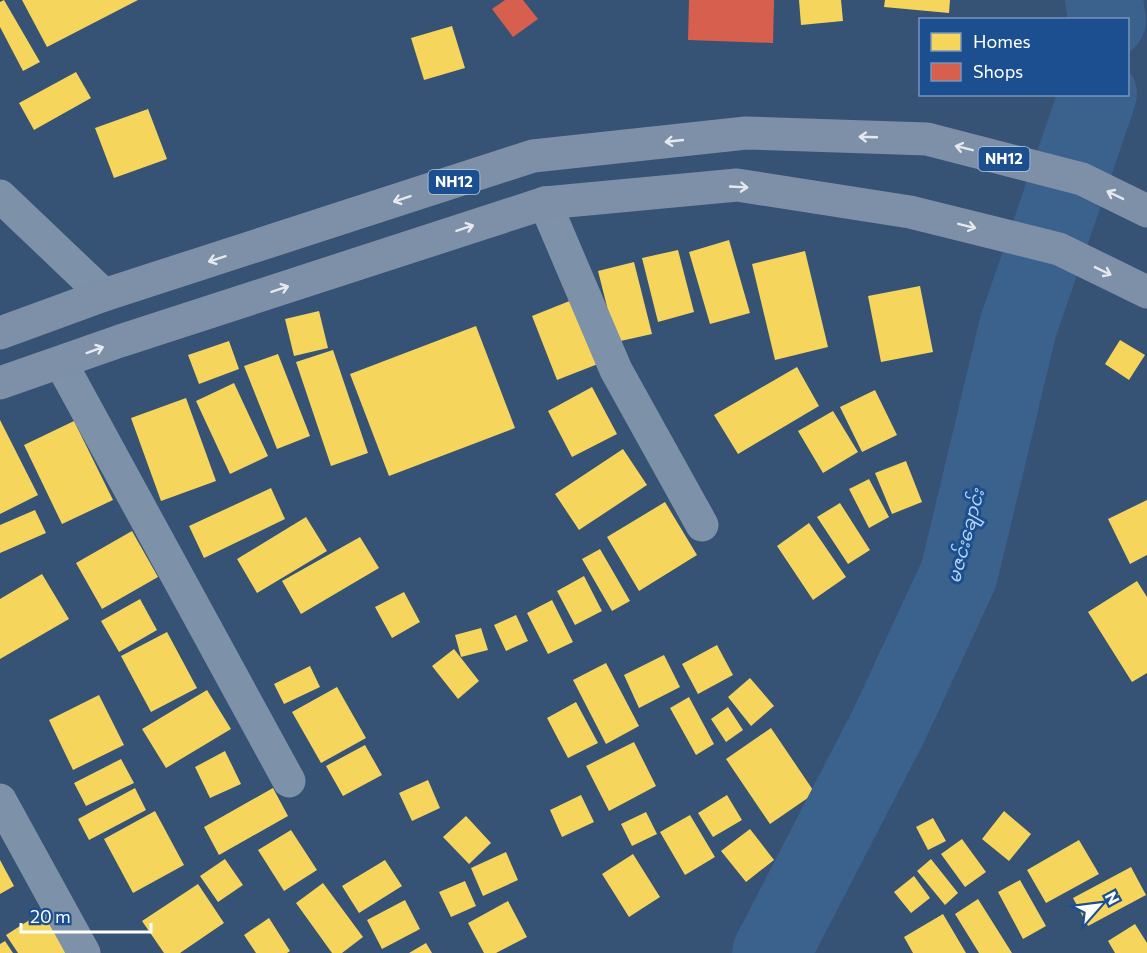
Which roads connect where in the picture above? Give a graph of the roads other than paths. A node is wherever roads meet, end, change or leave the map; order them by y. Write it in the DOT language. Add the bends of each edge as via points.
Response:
graph roads {
  1 [pos="0,196"];
  2 [pos="545,203"];
  3 [pos="1147,210"];
  4 [pos="1147,292"];
  5 [pos="104,296"];
  6 [pos="0,333"];
  7 [pos="61,363"];
  8 [pos="0,383"];
  9 [pos="702,525"];
  10 [pos="289,781"];
  11 [pos="0,800"];
  12 [pos="84,953"];
  1 -- 5 [label="street"];
  2 -- 4 [label="highway, one-way" via="737,185 910,212 1059,249"];
  7 -- 2 [label="highway, one-way" via="120,340"];
  2 -- 9 [label="street" via="616,370"];
  3 -- 5 [label="highway, NH12, one-way" via="1082,179 927,139 746,133 533,156"];
  5 -- 6 [label="highway, NH12"];
  7 -- 8 [label="highway"];
  7 -- 10 [label="street"];
  11 -- 12 [label="street"];
}
